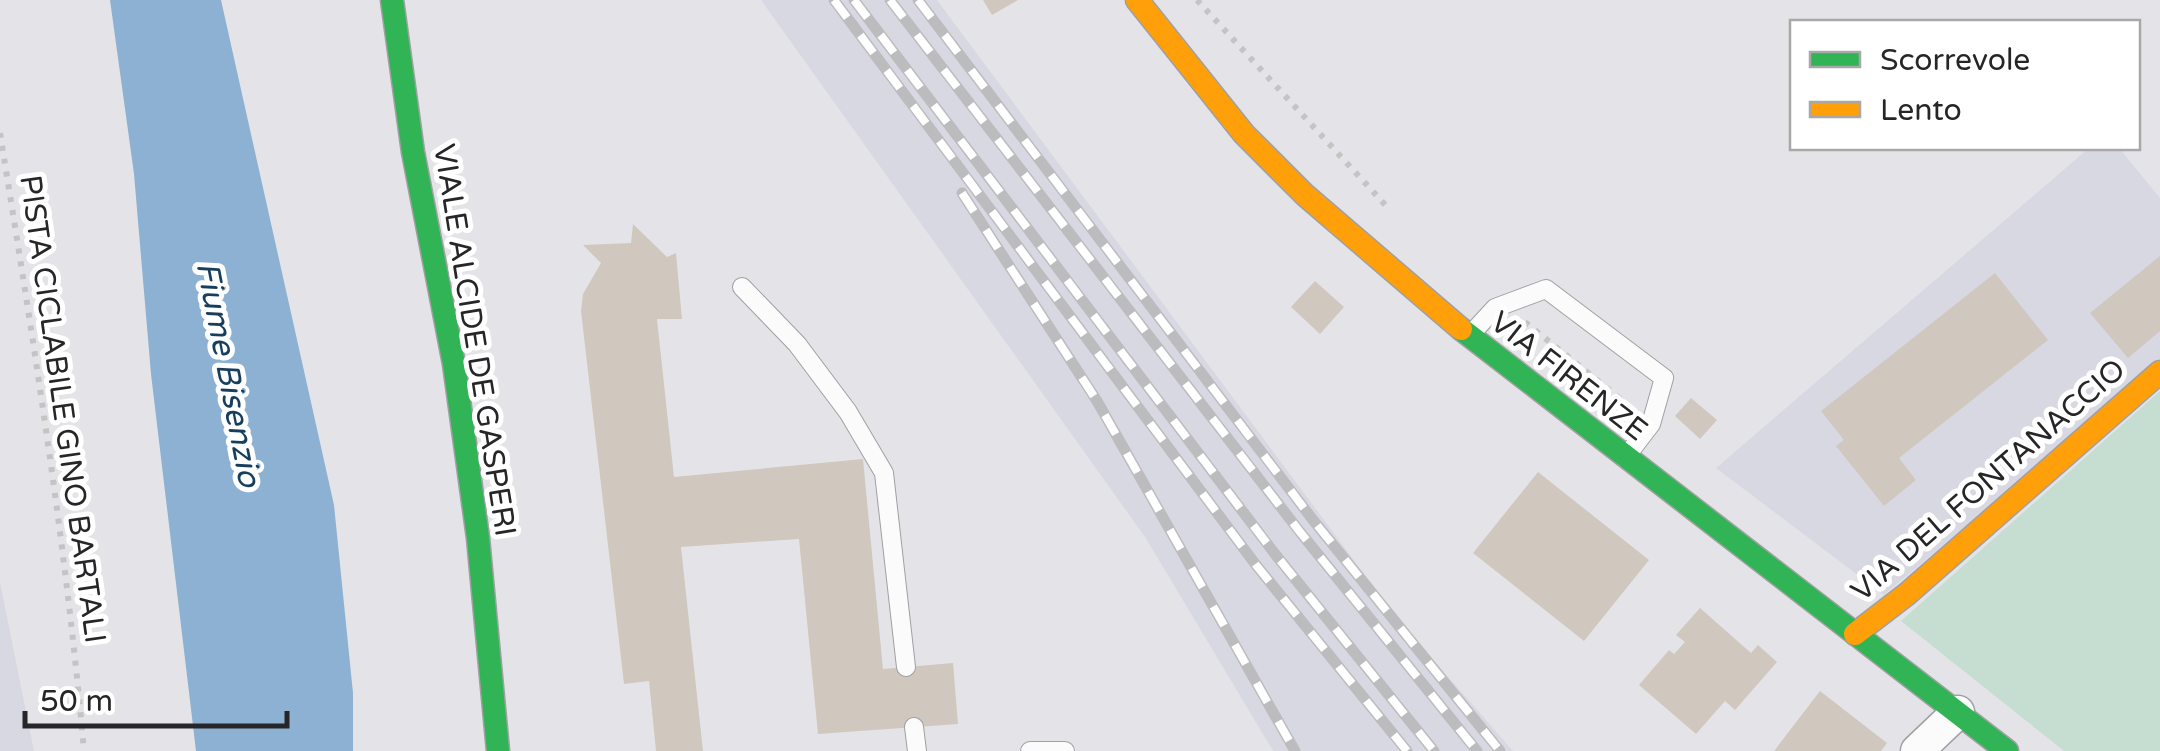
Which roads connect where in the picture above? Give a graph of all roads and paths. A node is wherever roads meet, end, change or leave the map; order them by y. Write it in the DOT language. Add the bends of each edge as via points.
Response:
graph roads {
  1 [pos="392,0"];
  2 [pos="1138,0"];
  3 [pos="1197,0"];
  4 [pos="0,133"];
  5 [pos="1,145"];
  6 [pos="1393,214"];
  7 [pos="742,287"];
  8 [pos="1503,305"];
  9 [pos="1470,336"];
  10 [pos="2160,372"];
  11 [pos="1624,400"];
  12 [pos="1624,458"];
  13 [pos="1855,634"];
  14 [pos="906,667"];
  15 [pos="1958,712"];
  16 [pos="914,727"];
  17 [pos="84,751"];
  18 [pos="498,751"];
  19 [pos="917,751"];
  20 [pos="1030,751"];
  21 [pos="1065,751"];
  22 [pos="1917,751"];
  23 [pos="2008,751"];
  1 -- 18 [label="main road, VIALE ALCIDE DE GASPERI" via="454,364"];
  2 -- 9 [label="main road, VIA FIRENZE" via="1256,146"];
  3 -- 6 [label="path"];
  4 -- 5 [label="path, PISTA CICLABILE GINO BARTALI"];
  5 -- 17 [label="path, PISTA CICLABILE GINO BARTALI" via="42,401"];
  7 -- 14 [label="lane" via="797,344 884,474"];
  8 -- 9 [label="lane"];
  8 -- 11 [label="path"];
  8 -- 12 [label="lane" via="1546,289 1664,378 1651,424"];
  9 -- 12 [label="main road, VIA FIRENZE"];
  10 -- 13 [label="main road, VIA DEL FONTANACCIO"];
  12 -- 13 [label="main road, VIA FIRENZE"];
  13 -- 15 [label="main road, VIA FIRENZE"];
  15 -- 22 [label="street"];
  15 -- 23 [label="main road, VIA FIRENZE"];
  16 -- 19 [label="lane"];
  20 -- 21 [label="lane"];
}
